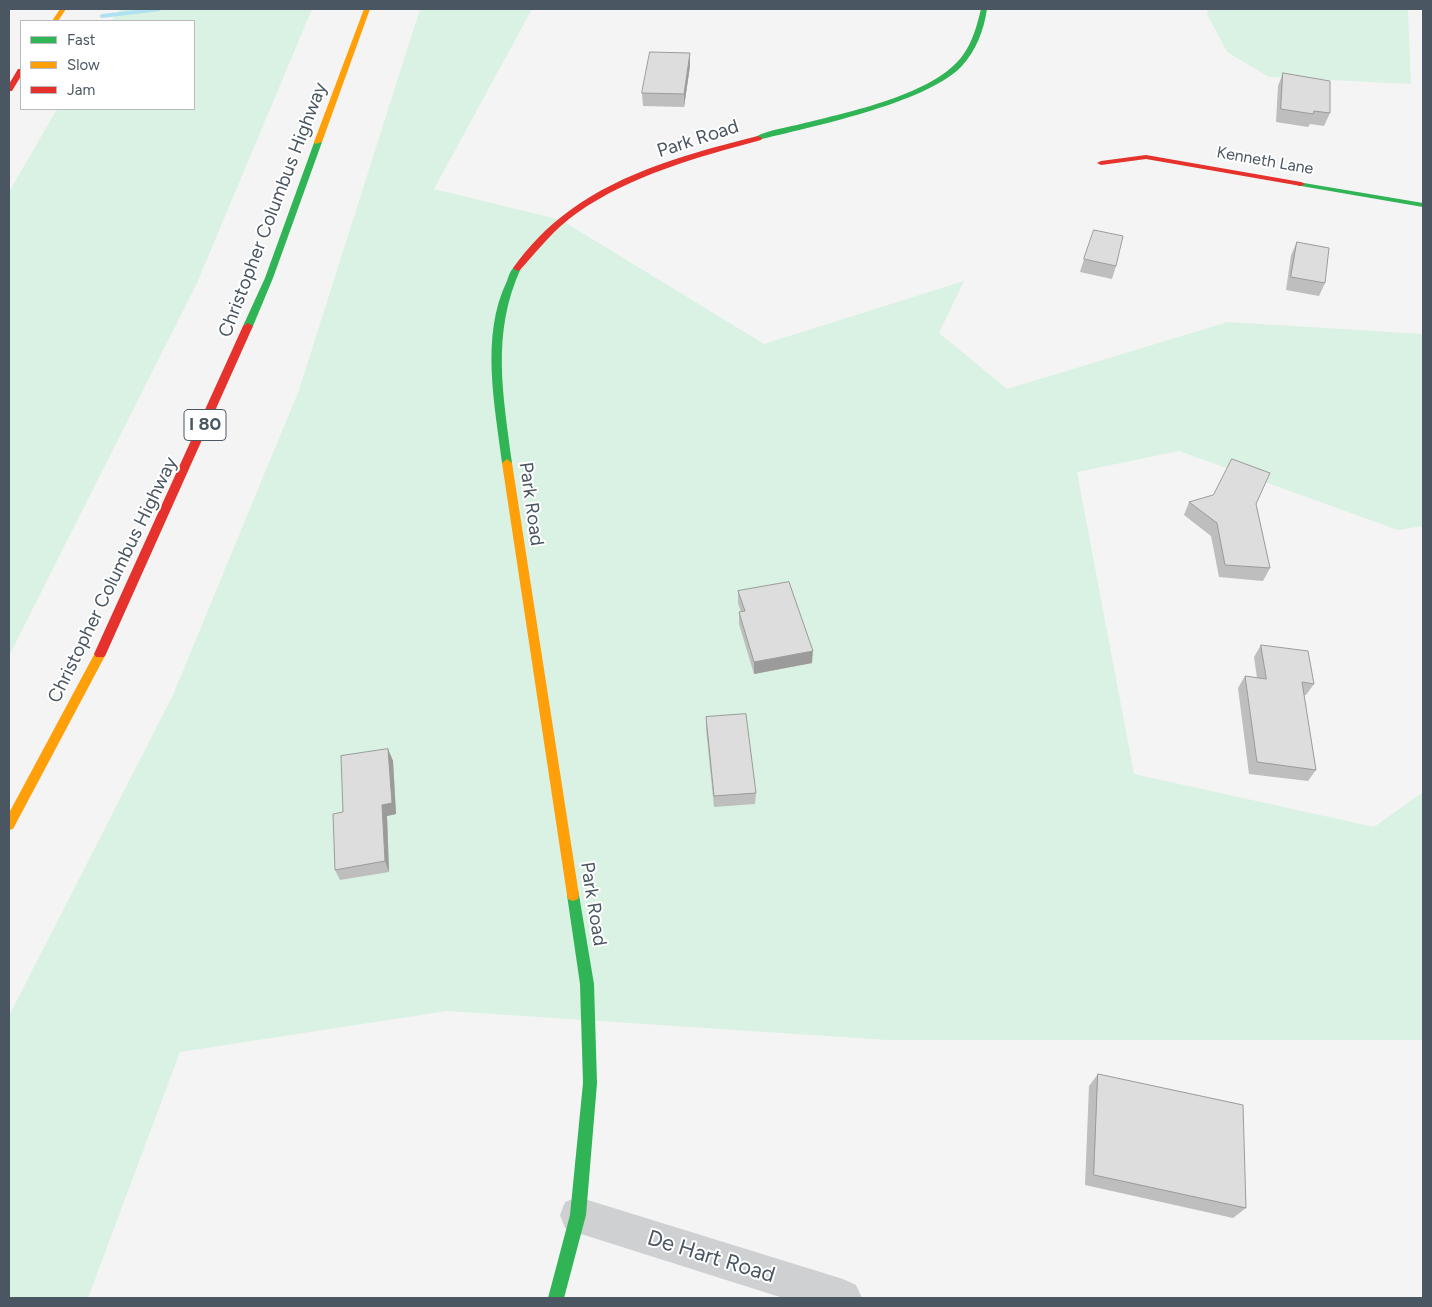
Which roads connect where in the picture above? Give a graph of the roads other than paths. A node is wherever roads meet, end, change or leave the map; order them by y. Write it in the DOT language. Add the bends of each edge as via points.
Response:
graph roads {
  1 [pos="63,9"];
  2 [pos="367,9"];
  3 [pos="984,9"];
  4 [pos="56,20"];
  5 [pos="20,72"];
  6 [pos="9,89"];
  7 [pos="1101,163"];
  8 [pos="1423,205"];
  9 [pos="9,825"];
  10 [pos="578,1215"];
  11 [pos="556,1298"];
  12 [pos="843,1298"];
  1 -- 4 [label="main road"];
  2 -- 9 [label="main road, Christopher Columbus Highway / I 80" via="269,278 186,469 100,654"];
  3 -- 10 [label="main road, Park Road" via="974,45 958,66 943,78 918,91 871,107 707,152 607,192 573,212 546,235 516,269 503,297 498,334 498,388 587,984 590,1083"];
  5 -- 6 [label="main road"];
  7 -- 8 [label="main road, Kenneth Lane" via="1146,157"];
  10 -- 11 [label="main road, Park Road"];
  10 -- 12 [label="street, De Hart Road"];
}
